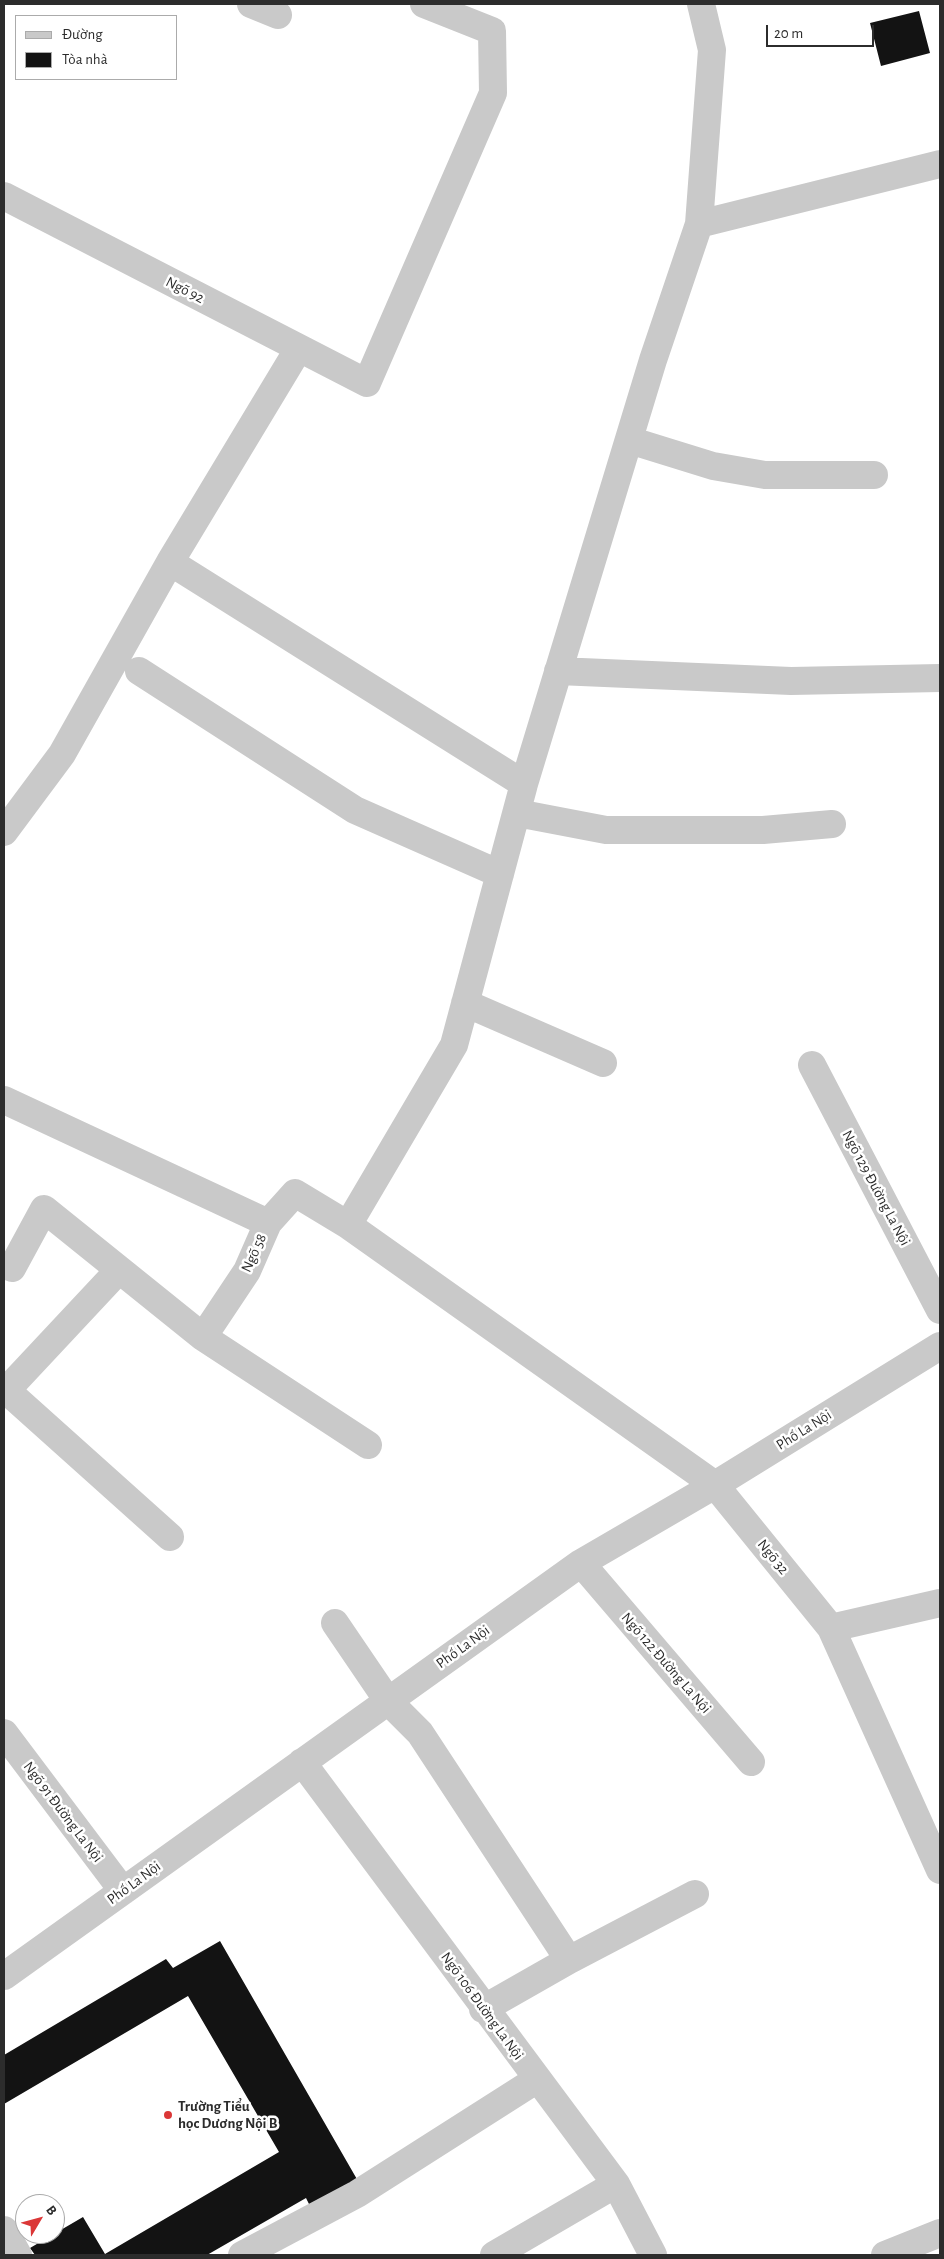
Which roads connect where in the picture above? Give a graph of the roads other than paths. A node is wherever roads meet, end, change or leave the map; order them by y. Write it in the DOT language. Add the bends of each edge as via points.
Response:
graph roads {
  1 [pos="251,4"];
  2 [pos="424,4"];
  3 [pos="701,4"];
  4 [pos="278,15"];
  5 [pos="940,164"];
  6 [pos="4,196"];
  7 [pos="699,224"];
  8 [pos="299,348"];
  9 [pos="629,440"];
  10 [pos="874,476"];
  11 [pos="170,562"];
  12 [pos="139,671"];
  13 [pos="558,671"];
  14 [pos="940,678"];
  15 [pos="524,784"];
  16 [pos="516,813"];
  17 [pos="832,824"];
  18 [pos="4,832"];
  19 [pos="500,874"];
  20 [pos="465,1003"];
  21 [pos="603,1063"];
  22 [pos="812,1065"];
  23 [pos="4,1100"];
  24 [pos="268,1223"];
  25 [pos="348,1225"];
  26 [pos="12,1268"];
  27 [pos="120,1270"];
  28 [pos="940,1310"];
  29 [pos="203,1337"];
  30 [pos="940,1346"];
  31 [pos="5,1392"];
  32 [pos="368,1445"];
  33 [pos="715,1485"];
  34 [pos="170,1537"];
  35 [pos="581,1563"];
  36 [pos="940,1603"];
  37 [pos="336,1623"];
  38 [pos="831,1628"];
  39 [pos="388,1701"];
  40 [pos="4,1733"];
  41 [pos="302,1762"];
  42 [pos="751,1762"];
  43 [pos="940,1870"];
  44 [pos="123,1891"];
  45 [pos="695,1894"];
  46 [pos="569,1960"];
  47 [pos="4,1976"];
  48 [pos="483,2009"];
  49 [pos="536,2080"];
  50 [pos="616,2184"];
  51 [pos="4,2230"];
  52 [pos="940,2233"];
  53 [pos="18,2255"];
  54 [pos="242,2255"];
  55 [pos="494,2255"];
  56 [pos="653,2255"];
  57 [pos="885,2255"];
  1 -- 4 [label="street"];
  2 -- 8 [label="street, Ngõ 92" via="492,31 493,93 367,383"];
  3 -- 7 [label="street" via="712,50"];
  5 -- 7 [label="street"];
  6 -- 8 [label="street, Ngõ 92"];
  7 -- 9 [label="street"];
  8 -- 11 [label="street"];
  9 -- 10 [label="street" via="713,466 765,475"];
  9 -- 13 [label="street"];
  11 -- 15 [label="street"];
  11 -- 18 [label="street" via="62,754"];
  12 -- 19 [label="street" via="355,810"];
  13 -- 14 [label="street" via="791,681"];
  13 -- 15 [label="street"];
  15 -- 16 [label="street"];
  16 -- 17 [label="street" via="606,830 763,830"];
  16 -- 19 [label="street"];
  19 -- 20 [label="street"];
  20 -- 21 [label="street"];
  20 -- 25 [label="street" via="454,1045"];
  22 -- 28 [label="street, Ngõ 129 Đường La Nội"];
  23 -- 24 [label="street, Ngõ 58"];
  24 -- 25 [label="street, Ngõ 32" via="295,1193"];
  24 -- 29 [label="street, Ngõ 58" via="247,1271"];
  25 -- 33 [label="street, Ngõ 32"];
  26 -- 27 [label="street" via="44,1209"];
  27 -- 29 [label="street"];
  27 -- 31 [label="street"];
  29 -- 32 [label="street"];
  30 -- 33 [label="street, Phố La Nội"];
  31 -- 34 [label="street"];
  33 -- 35 [label="street, Phố La Nội"];
  33 -- 38 [label="street, Ngõ 32"];
  35 -- 39 [label="street, Phố La Nội"];
  35 -- 42 [label="street, Ngõ 122 Đường La Nội"];
  36 -- 38 [label="street"];
  37 -- 39 [label="street"];
  38 -- 43 [label="street, Ngõ 32"];
  39 -- 41 [label="street, Phố La Nội"];
  39 -- 46 [label="street" via="420,1732"];
  40 -- 44 [label="street, Ngõ 91 Đường La Nội"];
  41 -- 44 [label="street, Phố La Nội"];
  41 -- 48 [label="street, Ngõ 106 Đường La Nội"];
  44 -- 47 [label="street, Phố La Nội"];
  45 -- 46 [label="street"];
  46 -- 48 [label="street"];
  48 -- 49 [label="street, Ngõ 106 Đường La Nội"];
  49 -- 50 [label="street, Ngõ 106 Đường La Nội"];
  49 -- 54 [label="street" via="356,2194"];
  50 -- 55 [label="street"];
  50 -- 56 [label="street, Ngõ 106 Đường La Nội"];
  51 -- 53 [label="street"];
  52 -- 57 [label="street"];
}
